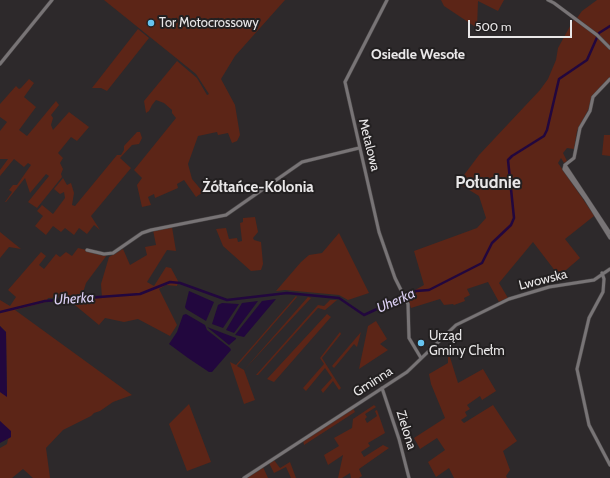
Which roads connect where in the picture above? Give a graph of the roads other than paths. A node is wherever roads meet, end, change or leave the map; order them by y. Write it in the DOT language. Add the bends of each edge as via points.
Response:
graph roads {
  1 [pos="52,0"];
  2 [pos="387,0"];
  3 [pos="548,0"];
  4 [pos="610,48"];
  5 [pos="0,64"];
  6 [pos="610,79"];
  7 [pos="357,149"];
  8 [pos="565,165"];
  9 [pos="610,233"];
  10 [pos="610,238"];
  11 [pos="87,250"];
  12 [pos="610,268"];
  13 [pos="603,275"];
  14 [pos="582,281"];
  15 [pos="509,299"];
  16 [pos="421,358"];
  17 [pos="382,388"];
  18 [pos="610,465"];
  19 [pos="244,478"];
  20 [pos="409,478"];
  1 -- 5 [label="street"];
  2 -- 7 [label="street, Metalowa" via="345,80 358,143"];
  3 -- 4 [label="street" via="598,36"];
  6 -- 8 [label="street" via="593,97 590,111 580,128 574,159"];
  7 -- 11 [label="street" via="305,160 293,166 226,215 147,231 113,253 104,254"];
  7 -- 16 [label="street, Metalowa" via="381,242 409,308 409,335"];
  8 -- 9 [label="street"];
  8 -- 10 [label="street" via="564,169"];
  12 -- 13 [label="street, Lwowska"];
  13 -- 14 [label="street, Lwowska"];
  13 -- 14 [label="street, Lwowska"];
  13 -- 18 [label="street" via="602,296 589,318 577,367 589,425"];
  14 -- 15 [label="street, Lwowska" via="549,287"];
  15 -- 16 [label="street, Gminna" via="451,328"];
  16 -- 17 [label="street, Gminna"];
  17 -- 19 [label="street, Gminna"];
  17 -- 20 [label="street, Zielona"];
}
